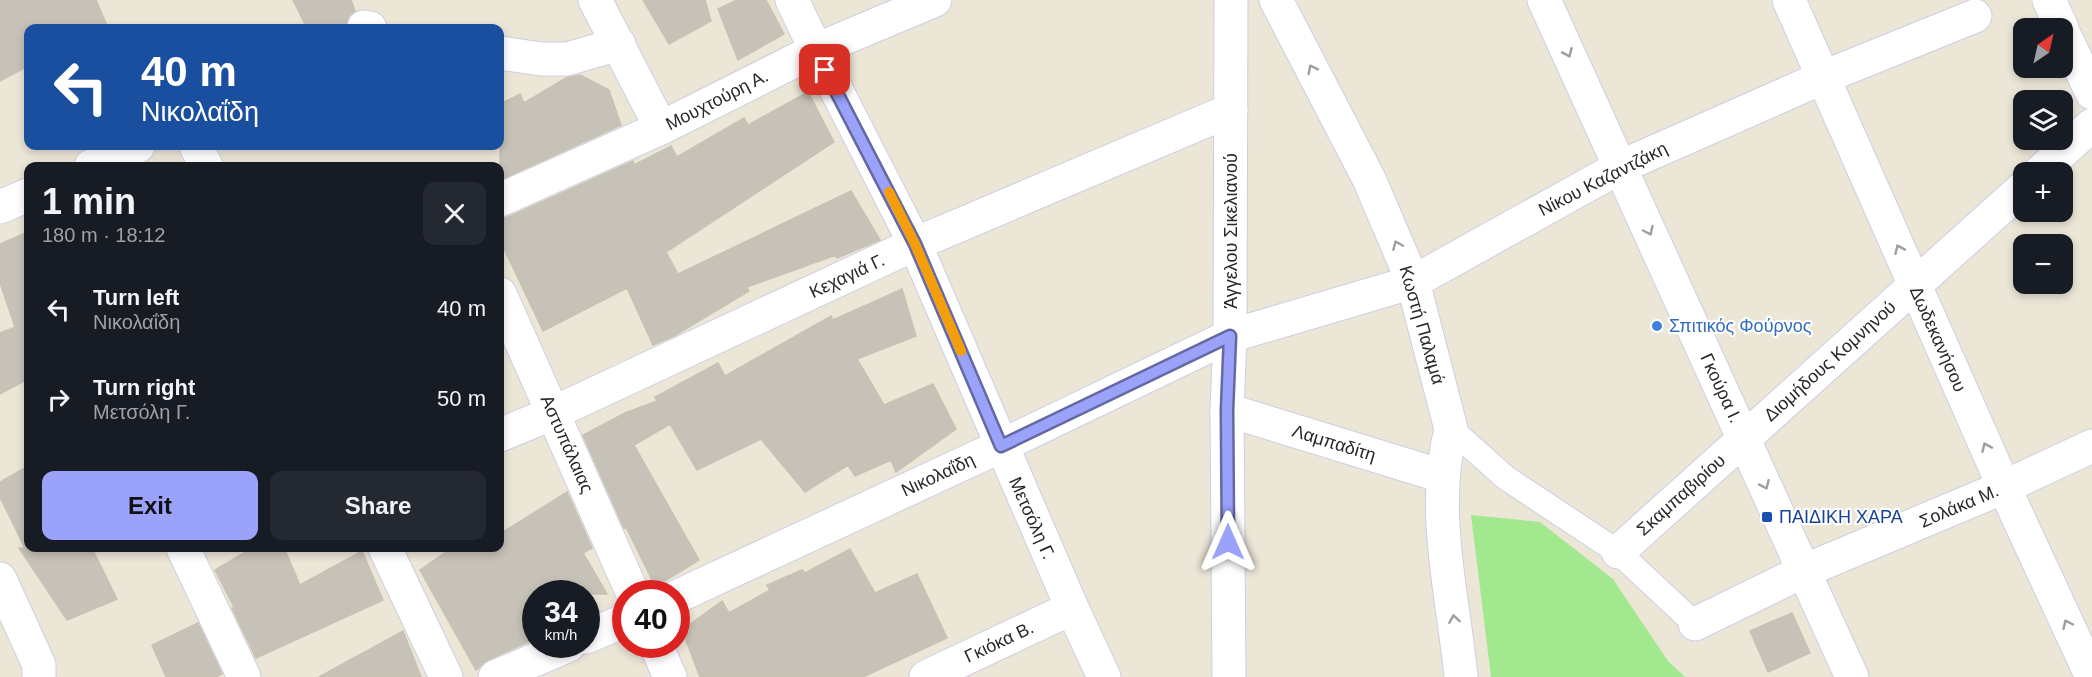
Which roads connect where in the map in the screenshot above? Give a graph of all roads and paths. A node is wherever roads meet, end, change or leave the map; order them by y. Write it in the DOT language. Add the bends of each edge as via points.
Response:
graph roads {
  1 [pos="595,0"];
  2 [pos="792,0"];
  3 [pos="935,0"];
  4 [pos="1231,0"];
  5 [pos="1276,0"];
  6 [pos="1544,0"];
  7 [pos="1790,0"];
  8 [pos="2049,0"];
  9 [pos="1975,16"];
  10 [pos="2057,18"];
  11 [pos="619,44"];
  12 [pos="816,50"];
  13 [pos="2073,52"];
  14 [pos="504,54"];
  15 [pos="1824,76"];
  16 [pos="2092,93"];
  17 [pos="1231,110"];
  18 [pos="2092,125"];
  19 [pos="662,128"];
  20 [pos="129,150"];
  21 [pos="100,162"];
  22 [pos="2051,162"];
  23 [pos="1620,167"];
  24 [pos="24,197"];
  25 [pos="2013,197"];
  26 [pos="504,199"];
  27 [pos="0,207"];
  28 [pos="915,244"];
  29 [pos="1413,282"];
  30 [pos="1915,286"];
  31 [pos="504,303"];
  32 [pos="1230,336"];
  33 [pos="1227,410"];
  34 [pos="553,413"];
  35 [pos="1450,429"];
  36 [pos="504,433"];
  37 [pos="1744,439"];
  38 [pos="1001,446"];
  39 [pos="2092,446"];
  40 [pos="1442,477"];
  41 [pos="2004,488"];
  42 [pos="185,552"];
  43 [pos="387,552"];
  44 [pos="1618,552"];
  45 [pos="1804,571"];
  46 [pos="0,579"];
  47 [pos="627,580"];
  48 [pos="690,590"];
  49 [pos="1072,608"];
  50 [pos="1695,624"];
  51 [pos="538,658"];
  52 [pos="662,658"];
  53 [pos="39,677"];
  54 [pos="244,677"];
  55 [pos="446,677"];
  56 [pos="495,677"];
  57 [pos="670,677"];
  58 [pos="926,677"];
  59 [pos="1104,677"];
  60 [pos="1229,677"];
  61 [pos="1461,677"];
  62 [pos="1852,677"];
  63 [pos="2092,677"];
  1 -- 11 [label="street"];
  2 -- 12 [label="street, Μετσόλη Γ."];
  3 -- 12 [label="street, Μουχτούρη Α."];
  4 -- 17 [label="street, Άγγελου Σικελιανού"];
  29 -- 5 [label="street, Κωστή Παλαμά, one-way" via="1369,179"];
  6 -- 23 [label="street, Γκούρα Ι., one-way"];
  7 -- 15 [label="street, Δωδεκανήσου"];
  8 -- 10 [label="street"];
  9 -- 15 [label="street, Νίκου Καζαντζάκη"];
  11 -- 14 [label="street" via="567,58"];
  11 -- 19 [label="street"];
  12 -- 19 [label="street, Μουχτούρη Α."];
  12 -- 28 [label="street, Μετσόλη Γ."];
  13 -- 16 [label="street"];
  15 -- 23 [label="street, Νίκου Καζαντζάκη"];
  30 -- 15 [label="street, Δωδεκανήσου, one-way"];
  17 -- 28 [label="street, Κεχαγιά Γ."];
  17 -- 32 [label="street, Άγγελου Σικελιανού"];
  18 -- 22 [label="street"];
  19 -- 26 [label="street, Μουχτούρη Α."];
  20 -- 21 [label="street"];
  23 -- 29 [label="street, Νίκου Καζαντζάκη"];
  23 -- 37 [label="street, Γκούρα Ι., one-way"];
  24 -- 27 [label="street"];
  25 -- 30 [label="street, Διομήδους Κομνηνού"];
  28 -- 34 [label="street, Κεχαγιά Γ."];
  28 -- 38 [label="street, Μετσόλη Γ."];
  29 -- 32 [label="street, Νίκου Καζαντζάκη"];
  29 -- 35 [label="street, Κωστή Παλαμά"];
  30 -- 37 [label="street, Διομήδους Κομνηνού"];
  41 -- 30 [label="street, Δωδεκανήσου, one-way"];
  31 -- 34 [label="street, Αστυπάλαιας"];
  32 -- 33 [label="street, Άγγελου Σικελιανού"];
  32 -- 38 [label="street, Νικολαΐδη"];
  33 -- 40 [label="street, Λαμπαδίτη"];
  33 -- 60 [label="street, Άγγελου Σικελιανού"];
  34 -- 36 [label="street, Κεχαγιά Γ."];
  34 -- 47 [label="street, Αστυπάλαιας"];
  35 -- 40 [label="street, Κωστή Παλαμά"];
  35 -- 44 [label="street" via="1506,478"];
  37 -- 44 [label="street, Σκαμπαβιρίου"];
  37 -- 45 [label="street, Γκούρα Ι., one-way"];
  38 -- 48 [label="street, Νικολαΐδη"];
  38 -- 49 [label="street, Μετσόλη Γ."];
  39 -- 41 [label="street, Σολάκα Μ."];
  61 -- 40 [label="street, Κωστή Παλαμά, one-way" via="1442,534"];
  41 -- 45 [label="street, Σολάκα Μ."];
  63 -- 41 [label="street, Δωδεκανήσου, one-way"];
  42 -- 54 [label="street"];
  43 -- 55 [label="street"];
  44 -- 50 [label="street"];
  45 -- 50 [label="street, Σολάκα Μ."];
  45 -- 62 [label="street, Γκούρα Ι."];
  46 -- 53 [label="street" via="39,665"];
  49 -- 58 [label="street, Γκιόκα Β."];
  49 -- 59 [label="street, Μετσόλη Γ."];
  51 -- 56 [label="street"];
  52 -- 57 [label="street"];
}
